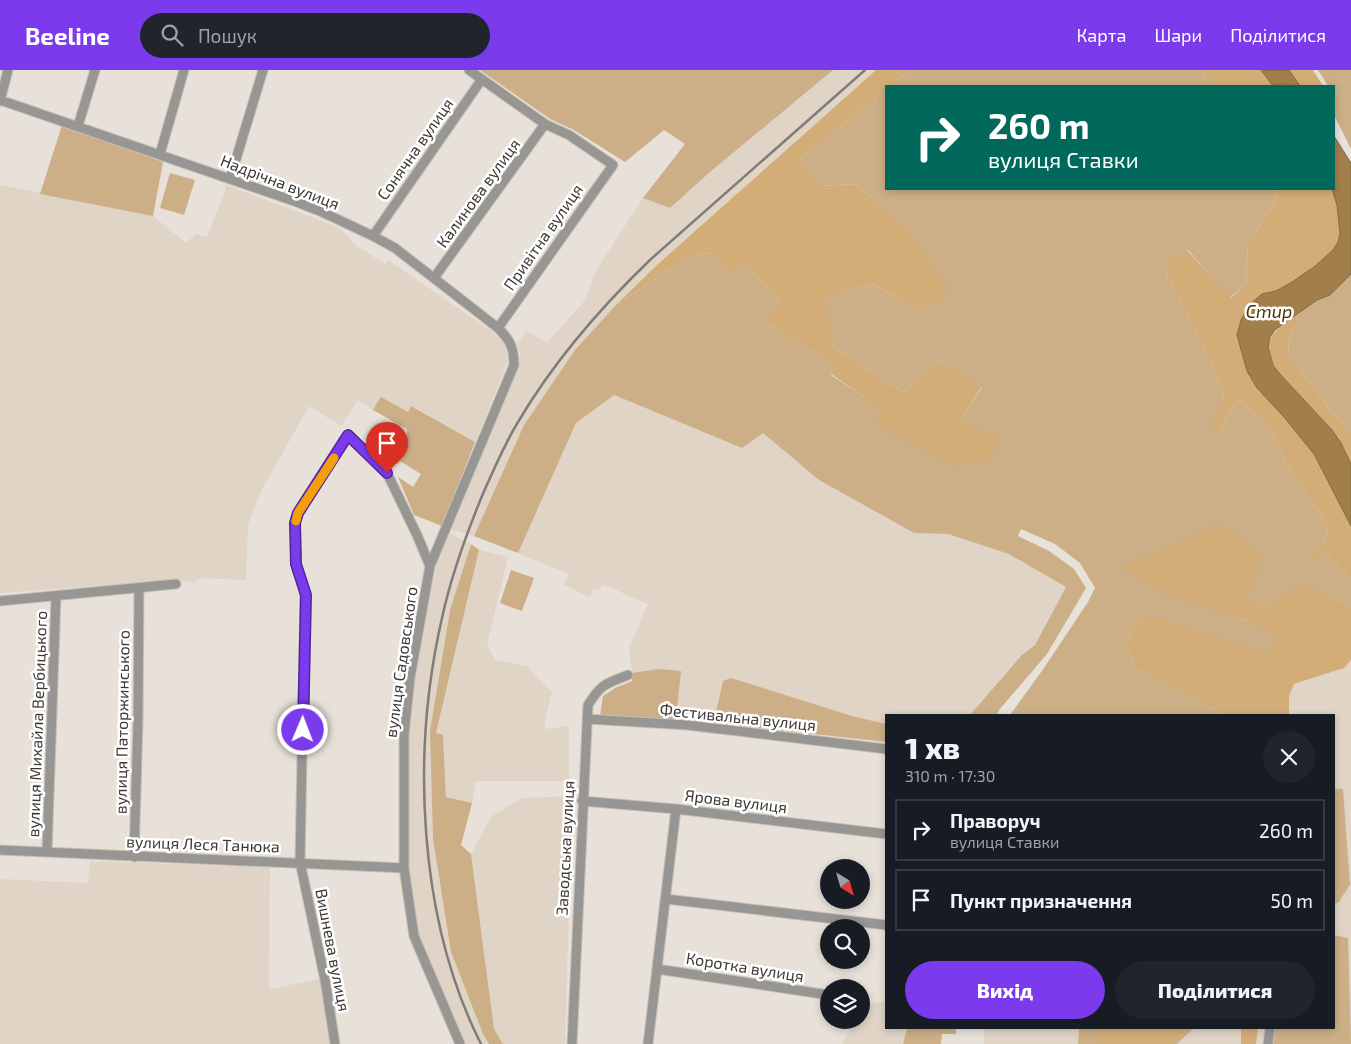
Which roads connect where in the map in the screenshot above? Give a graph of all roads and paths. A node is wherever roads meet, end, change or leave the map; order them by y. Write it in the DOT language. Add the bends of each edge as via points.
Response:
graph roads {
  1 [pos="8,70"];
  2 [pos="95,70"];
  3 [pos="184,70"];
  4 [pos="263,70"];
  5 [pos="468,70"];
  6 [pos="482,80"];
  7 [pos="0,100"];
  8 [pos="545,124"];
  9 [pos="78,126"];
  10 [pos="160,154"];
  11 [pos="230,178"];
  12 [pos="373,236"];
  13 [pos="434,278"];
  14 [pos="498,328"];
  15 [pos="514,352"];
  16 [pos="430,566"];
  17 [pos="176,584"];
  18 [pos="139,588"];
  19 [pos="56,597"];
  20 [pos="0,601"];
  21 [pos="628,675"];
  22 [pos="587,719"];
  23 [pos="885,749"];
  24 [pos="582,802"];
  25 [pos="676,810"];
  26 [pos="885,834"];
  27 [pos="0,850"];
  28 [pos="47,852"];
  29 [pos="134,856"];
  30 [pos="300,862"];
  31 [pos="404,868"];
  32 [pos="666,899"];
  33 [pos="885,925"];
  34 [pos="657,969"];
  35 [pos="820,994"];
  36 [pos="1270,1029"];
  37 [pos="335,1044"];
  38 [pos="460,1044"];
  39 [pos="572,1044"];
  40 [pos="648,1044"];
  41 [pos="1268,1044"];
  1 -- 7 [label="street"];
  2 -- 9 [label="street"];
  3 -- 10 [label="street"];
  4 -- 11 [label="street"];
  5 -- 6 [label="street"];
  6 -- 8 [label="street"];
  6 -- 12 [label="street, Сонячна вулиця"];
  7 -- 9 [label="street, Надрічна вулиця"];
  8 -- 13 [label="street, Калинова вулиця"];
  8 -- 14 [label="street, Привітна вулиця" via="569,135 613,165"];
  9 -- 10 [label="street, Надрічна вулиця"];
  10 -- 11 [label="street, Надрічна вулиця"];
  11 -- 12 [label="street, Надрічна вулиця" via="312,208"];
  12 -- 13 [label="street, Надрічна вулиця" via="395,248"];
  13 -- 14 [label="street, Надрічна вулиця"];
  14 -- 15 [label="street, Надрічна вулиця" via="508,338"];
  15 -- 16 [label="street, вулиця Садовського" via="514,365"];
  16 -- 30 [label="street, Вишнева вулиця" via="418,534 387,473 348,435 298,513 295,523 296,564 306,595"];
  16 -- 31 [label="street, вулиця Садовського" via="410,678 404,735"];
  17 -- 18 [label="street"];
  18 -- 19 [label="street"];
  18 -- 29 [label="street, вулиця Паторжинського"];
  19 -- 20 [label="street"];
  19 -- 28 [label="street, вулиця Михайла Вербицького"];
  21 -- 22 [label="street, Заводська вулиця" via="597,689 588,705"];
  22 -- 23 [label="street, Фестивальна вулиця" via="687,725"];
  22 -- 24 [label="street, Заводська вулиця"];
  24 -- 25 [label="street, Ярова вулиця"];
  24 -- 39 [label="street, Заводська вулиця"];
  25 -- 26 [label="street, Ярова вулиця"];
  25 -- 32 [label="street"];
  27 -- 28 [label="street, вулиця Леся Танюка"];
  28 -- 29 [label="street, вулиця Леся Танюка"];
  29 -- 30 [label="street, вулиця Леся Танюка"];
  30 -- 31 [label="street, вулиця Леся Танюка"];
  30 -- 37 [label="street, Вишнева вулиця" via="326,980"];
  31 -- 38 [label="street, вулиця Садовського" via="414,936"];
  32 -- 33 [label="street"];
  32 -- 34 [label="street"];
  34 -- 35 [label="street, Коротка вулиця"];
  34 -- 40 [label="street"];
  36 -- 41 [label="street"];
}
